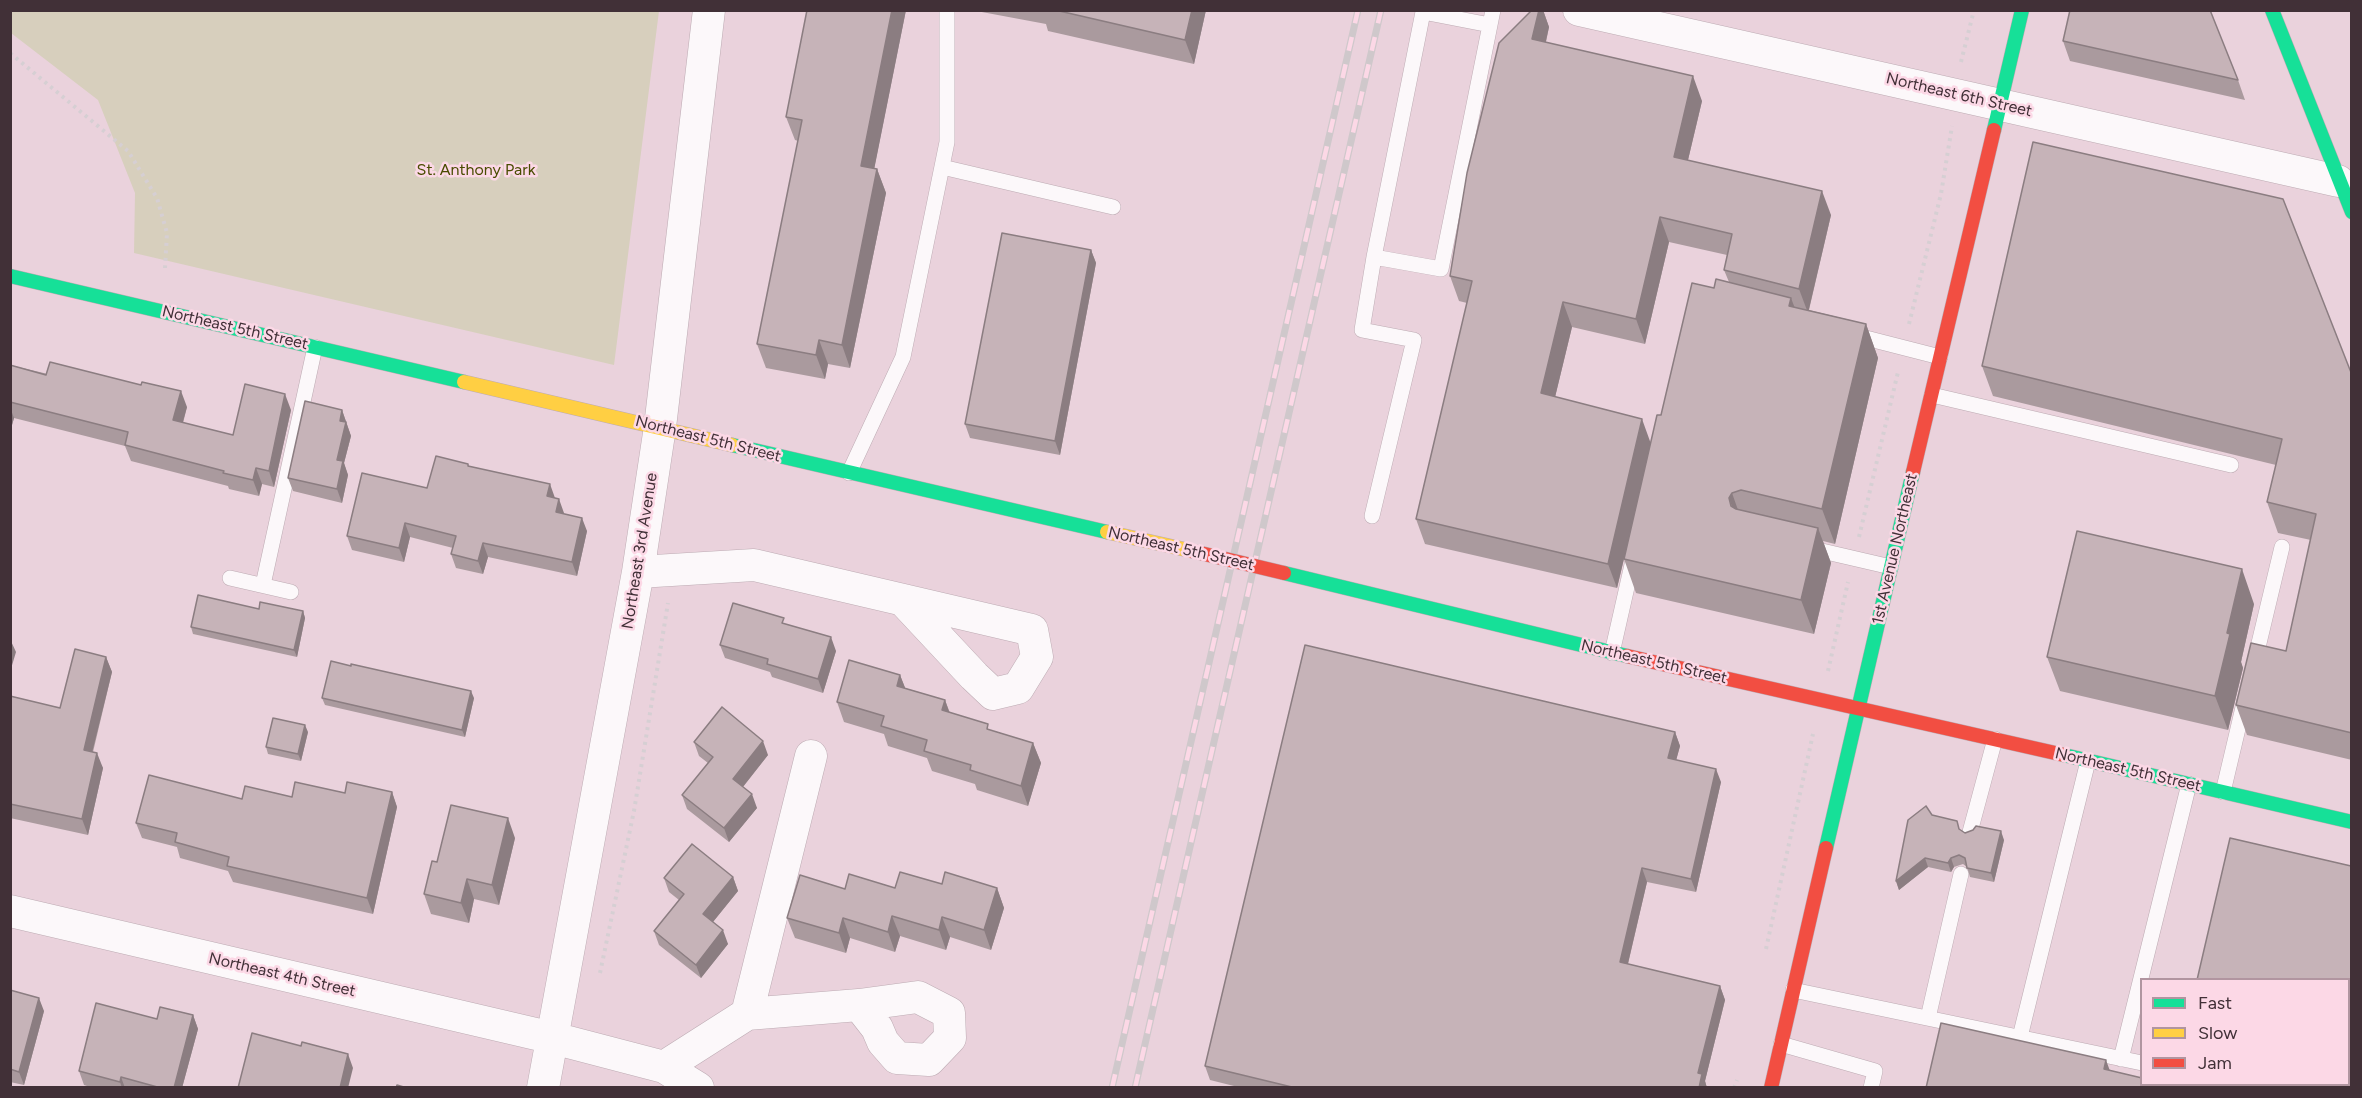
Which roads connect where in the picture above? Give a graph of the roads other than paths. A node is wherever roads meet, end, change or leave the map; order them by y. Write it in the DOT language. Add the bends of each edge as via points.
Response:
graph roads {
  1 [pos="709,10"];
  2 [pos="947,10"];
  3 [pos="1579,10"];
  4 [pos="2022,10"];
  5 [pos="2272,10"];
  6 [pos="1492,18"];
  7 [pos="2001,104"];
  8 [pos="942,167"];
  9 [pos="2338,181"];
  10 [pos="1113,207"];
  11 [pos="2352,212"];
  12 [pos="1374,257"];
  13 [pos="10,276"];
  14 [pos="1842,332"];
  15 [pos="315,347"];
  16 [pos="1940,357"];
  17 [pos="1932,395"];
  18 [pos="660,427"];
  19 [pos="2231,465"];
  20 [pos="849,473"];
  21 [pos="1372,516"];
  22 [pos="1637,545"];
  23 [pos="1795,545"];
  24 [pos="2282,547"];
  25 [pos="1891,567"];
  26 [pos="638,572"];
  27 [pos="230,578"];
  28 [pos="262,585"];
  29 [pos="291,592"];
  30 [pos="903,600"];
  31 [pos="1612,653"];
  32 [pos="1857,710"];
  33 [pos="1995,739"];
  34 [pos="811,756"];
  35 [pos="2088,760"];
  36 [pos="2189,784"];
  37 [pos="2223,792"];
  38 [pos="2352,822"];
  39 [pos="1970,832"];
  40 [pos="1961,874"];
  41 [pos="10,910"];
  42 [pos="2141,978"];
  43 [pos="2140,982"];
  44 [pos="1793,990"];
  45 [pos="859,1005"];
  46 [pos="747,1014"];
  47 [pos="1928,1018"];
  48 [pos="2020,1037"];
  49 [pos="553,1038"];
  50 [pos="1781,1044"];
  51 [pos="2121,1059"];
  52 [pos="2140,1063"];
  53 [pos="664,1067"];
  54 [pos="543,1088"];
  55 [pos="698,1088"];
  56 [pos="1771,1088"];
  57 [pos="1871,1088"];
  1 -- 18 [label="street, Northeast 3rd Avenue"];
  2 -- 8 [label="lane" via="947,142"];
  3 -- 7 [label="street, Northeast 6th Street"];
  4 -- 7 [label="street, 1st Avenue Northeast"];
  5 -- 9 [label="street"];
  6 -- 12 [label="lane" via="1423,12"];
  6 -- 12 [label="lane" via="1441,269"];
  7 -- 9 [label="street, Northeast 6th Street"];
  7 -- 16 [label="street, 1st Avenue Northeast"];
  8 -- 10 [label="lane"];
  8 -- 20 [label="lane" via="903,357"];
  9 -- 11 [label="street"];
  12 -- 21 [label="lane" via="1362,330 1414,340"];
  13 -- 15 [label="street, Northeast 5th Street"];
  14 -- 16 [label="lane"];
  15 -- 18 [label="street, Northeast 5th Street"];
  15 -- 28 [label="lane"];
  16 -- 17 [label="street, 1st Avenue Northeast"];
  17 -- 19 [label="lane"];
  17 -- 25 [label="street, 1st Avenue Northeast"];
  18 -- 20 [label="street, Northeast 5th Street"];
  18 -- 26 [label="street, Northeast 3rd Avenue"];
  20 -- 31 [label="street, Northeast 5th Street, bridge" via="1407,601"];
  22 -- 31 [label="lane"];
  23 -- 25 [label="lane"];
  24 -- 37 [label="lane"];
  25 -- 32 [label="street, 1st Avenue Northeast"];
  26 -- 30 [label="street" via="754,565"];
  26 -- 49 [label="street, Northeast 3rd Avenue"];
  27 -- 28 [label="lane"];
  28 -- 29 [label="lane"];
  31 -- 32 [label="street, Northeast 5th Street"];
  32 -- 33 [label="street, Northeast 5th Street"];
  32 -- 44 [label="street, 1st Avenue Northeast"];
  33 -- 35 [label="street, Northeast 5th Street"];
  33 -- 39 [label="lane"];
  34 -- 46 [label="street"];
  35 -- 36 [label="street, Northeast 5th Street"];
  35 -- 48 [label="lane"];
  36 -- 37 [label="street, Northeast 5th Street"];
  36 -- 42 [label="lane"];
  37 -- 38 [label="street, Northeast 5th Street"];
  40 -- 47 [label="lane"];
  41 -- 49 [label="street, Northeast 4th Street"];
  43 -- 51 [label="lane"];
  44 -- 47 [label="lane"];
  44 -- 50 [label="street, 1st Avenue Northeast"];
  45 -- 46 [label="street"];
  46 -- 53 [label="street"];
  47 -- 48 [label="lane"];
  48 -- 51 [label="lane"];
  49 -- 53 [label="street, Northeast 4th Street"];
  49 -- 54 [label="street, Northeast 3rd Avenue"];
  50 -- 56 [label="street, 1st Avenue Northeast"];
  50 -- 57 [label="lane" via="1875,1071"];
  51 -- 52 [label="lane"];
  53 -- 55 [label="street, Northeast 4th Street"];
}
